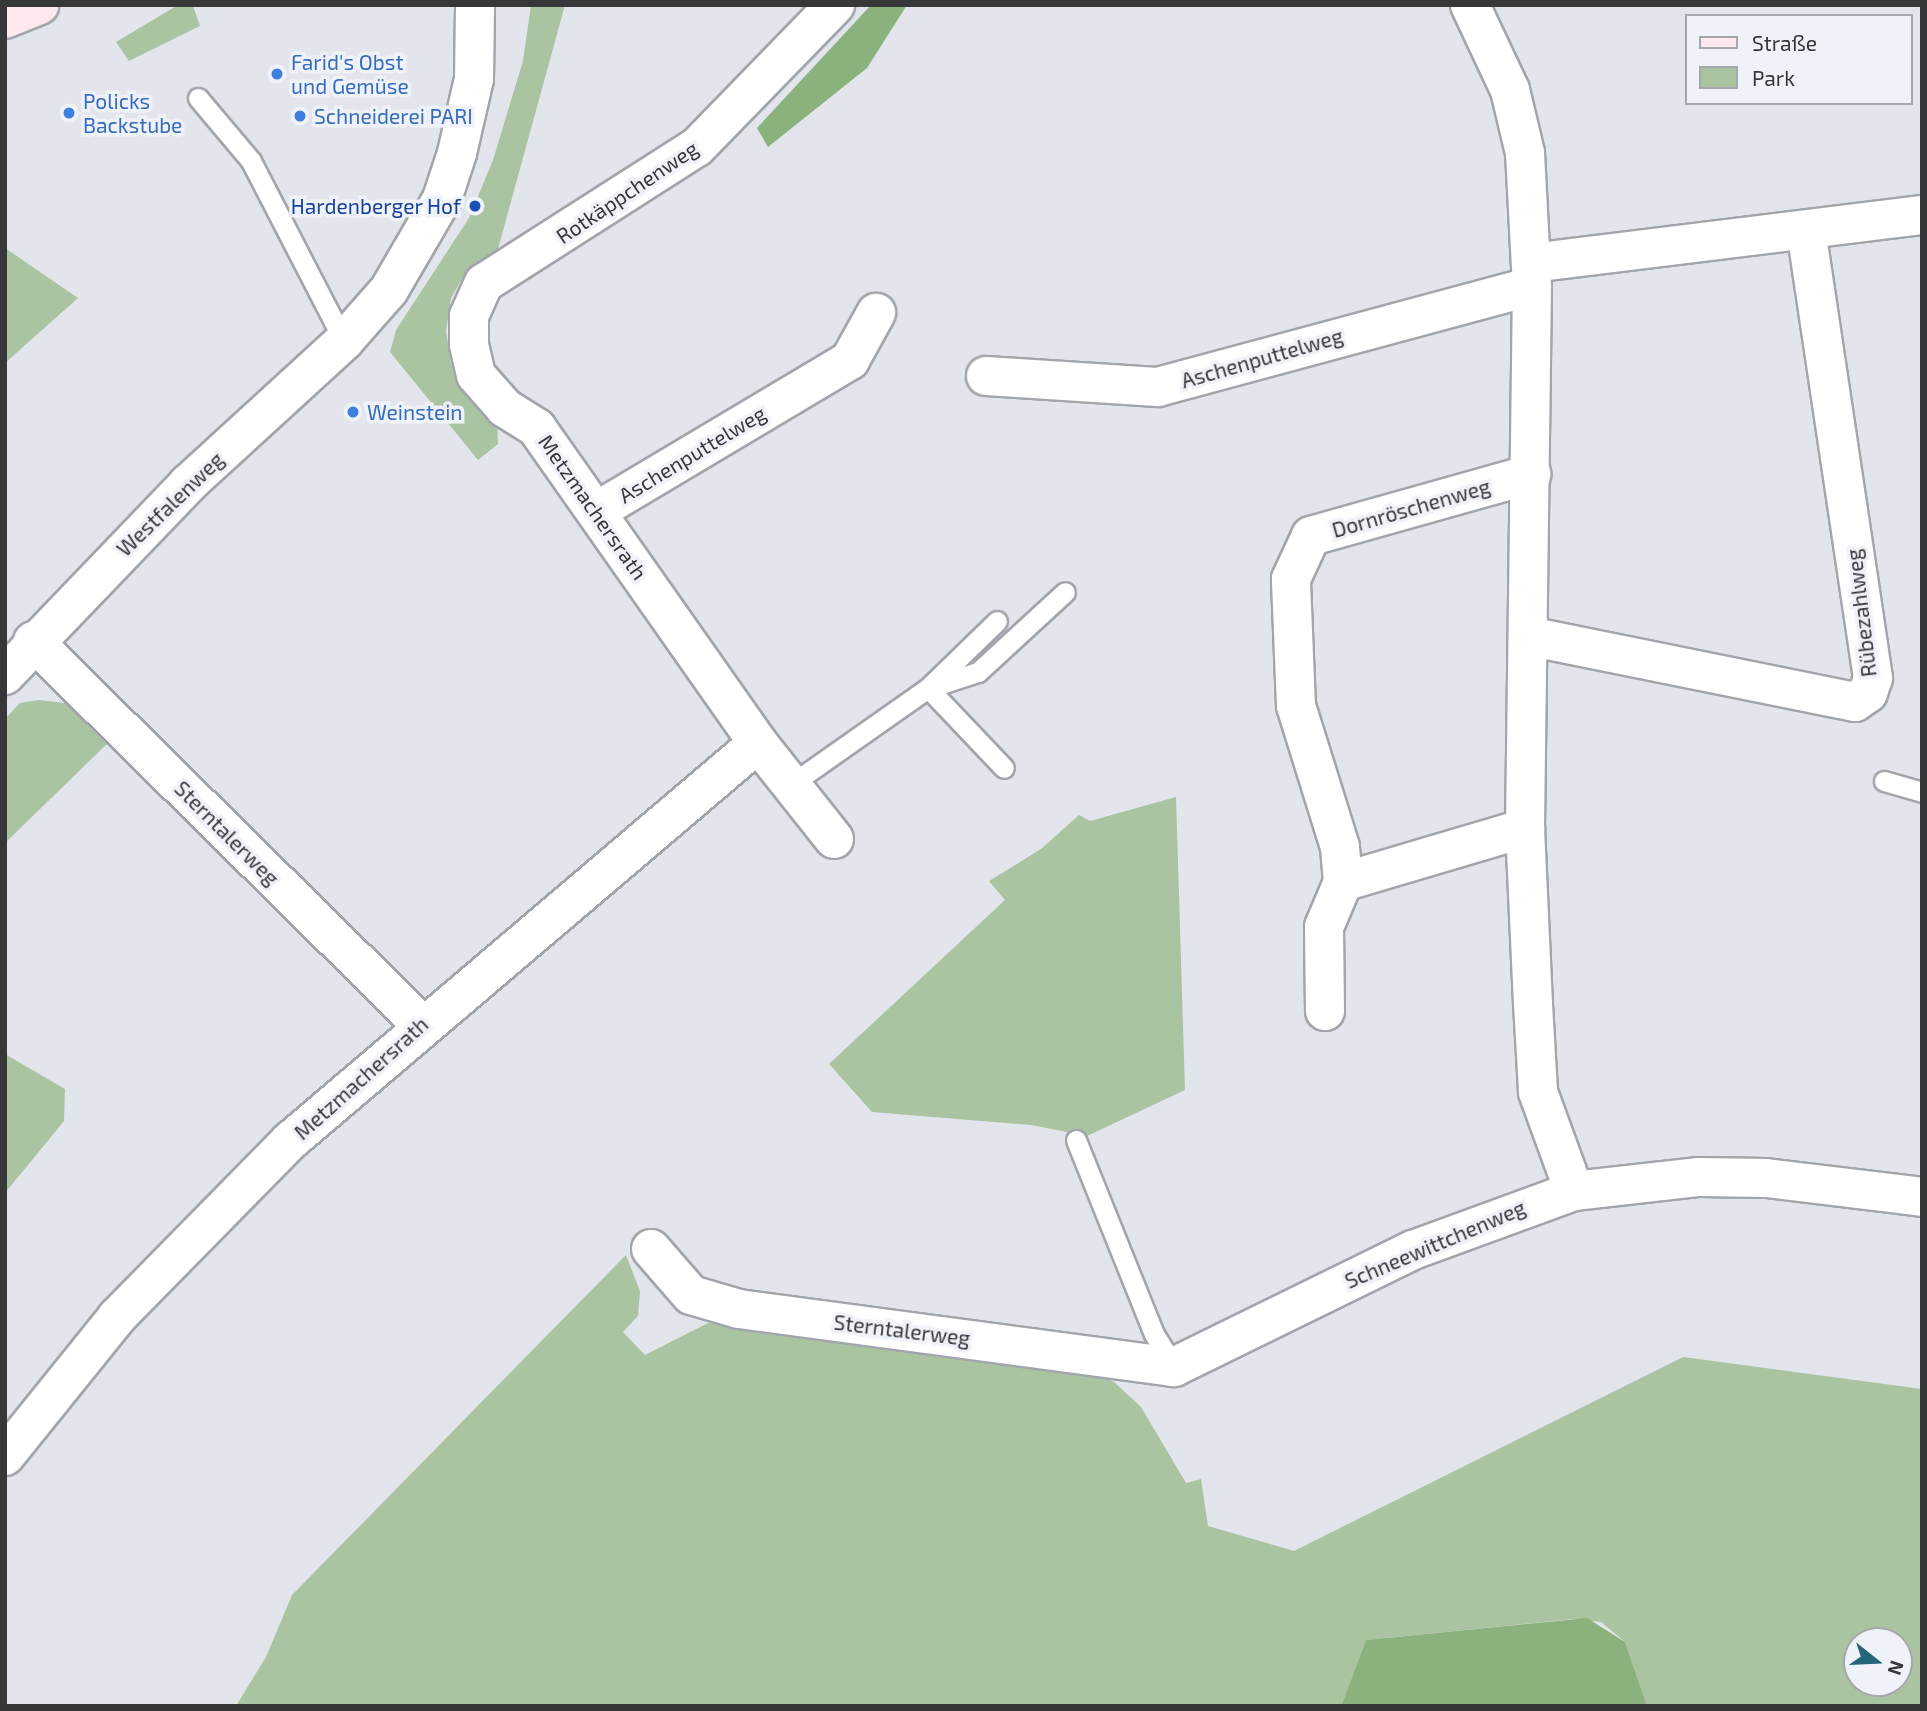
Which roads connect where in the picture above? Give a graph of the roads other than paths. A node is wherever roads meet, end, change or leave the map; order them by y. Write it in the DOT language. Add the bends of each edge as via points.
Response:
graph roads {
  1 [pos="39,5"];
  2 [pos="475,5"];
  3 [pos="835,5"];
  4 [pos="1470,5"];
  5 [pos="5,19"];
  6 [pos="198,98"];
  7 [pos="1922,215"];
  8 [pos="1806,230"];
  9 [pos="532,253"];
  10 [pos="1531,274"];
  11 [pos="876,313"];
  12 [pos="345,341"];
  13 [pos="986,376"];
  14 [pos="1531,474"];
  15 [pos="597,511"];
  16 [pos="1065,592"];
  17 [pos="998,621"];
  18 [pos="1528,636"];
  19 [pos="33,641"];
  20 [pos="5,675"];
  21 [pos="928,688"];
  22 [pos="758,743"];
  23 [pos="1004,768"];
  24 [pos="1884,781"];
  25 [pos="790,785"];
  26 [pos="1922,792"];
  27 [pos="1524,828"];
  28 [pos="834,839"];
  29 [pos="1343,881"];
  30 [pos="1325,1012"];
  31 [pos="421,1024"];
  32 [pos="1076,1140"];
  33 [pos="1574,1191"];
  34 [pos="1922,1197"];
  35 [pos="651,1249"];
  36 [pos="1174,1367"];
  37 [pos="5,1456"];
  1 -- 5 [label="main road"];
  2 -- 12 [label="street, Westfalenweg" via="474,79 442,199 388,289"];
  3 -- 9 [label="street, Rotkäppchenweg" via="697,147"];
  4 -- 10 [label="street" via="1505,78 1519,128"];
  6 -- 12 [label="lane" via="251,161"];
  7 -- 8 [label="street"];
  8 -- 10 [label="street"];
  8 -- 18 [label="street, Rübezahlweg" via="1872,678 1868,693 1855,702"];
  9 -- 15 [label="street, Metzmachersrath" via="484,283 470,316 476,374 505,408 537,428"];
  10 -- 13 [label="street, Aschenputtelweg" via="1158,387"];
  10 -- 14 [label="street"];
  11 -- 15 [label="street, Aschenputtelweg" via="850,360"];
  12 -- 19 [label="street, Westfalenweg" via="188,484"];
  14 -- 18 [label="street"];
  14 -- 29 [label="street, Dornröschenweg" via="1311,536 1306,546 1292,579 1296,706 1340,847"];
  15 -- 22 [label="street, Metzmachersrath"];
  16 -- 21 [label="lane" via="978,672"];
  17 -- 21 [label="lane"];
  18 -- 27 [label="street"];
  19 -- 20 [label="street, Westfalenweg"];
  19 -- 31 [label="street, Sterntalerweg"];
  21 -- 23 [label="lane"];
  21 -- 25 [label="lane"];
  22 -- 25 [label="street, Metzmachersrath"];
  22 -- 31 [label="street, Metzmachersrath"];
  24 -- 26 [label="lane"];
  25 -- 28 [label="street, Metzmachersrath"];
  27 -- 29 [label="street"];
  27 -- 33 [label="street" via="1538,1092"];
  29 -- 30 [label="street, Dornröschenweg" via="1324,927"];
  31 -- 37 [label="street, Metzmachersrath" via="290,1141 117,1317"];
  32 -- 36 [label="lane" via="1154,1334"];
  33 -- 34 [label="street, Schneewittchenweg" via="1740,1178"];
  33 -- 36 [label="street, Schneewittchenweg" via="1413,1250"];
  35 -- 36 [label="street, Sterntalerweg" via="691,1295 740,1310"];
}
